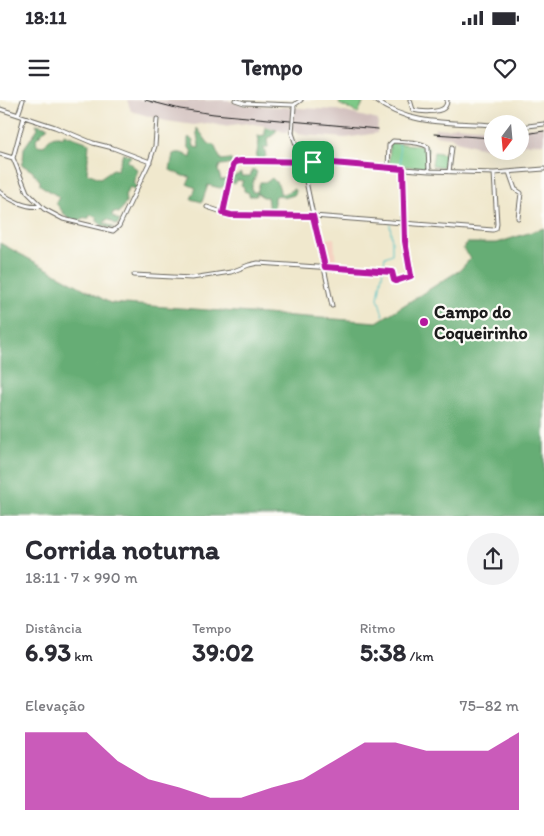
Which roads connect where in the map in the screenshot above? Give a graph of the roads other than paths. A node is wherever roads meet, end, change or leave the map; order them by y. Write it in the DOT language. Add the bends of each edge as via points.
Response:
graph roads {
  1 [pos="23,100"];
  2 [pos="235,100"];
  3 [pos="301,100"];
  4 [pos="375,100"];
  5 [pos="410,100"];
  6 [pos="448,100"];
  7 [pos="251,102"];
  8 [pos="279,102"];
  9 [pos="294,106"];
  10 [pos="0,109"];
  11 [pos="420,111"];
  12 [pos="18,116"];
  13 [pos="24,118"];
  14 [pos="157,119"];
  15 [pos="419,120"];
  16 [pos="484,124"];
  17 [pos="544,124"];
  18 [pos="529,126"];
  19 [pos="452,147"];
  20 [pos="0,154"];
  21 [pos="13,158"];
  22 [pos="150,162"];
  23 [pos="302,162"];
  24 [pos="388,168"];
  25 [pos="544,168"];
  26 [pos="403,169"];
  27 [pos="429,171"];
  28 [pos="449,172"];
  29 [pos="509,172"];
  30 [pos="494,174"];
  31 [pos="0,192"];
  32 [pos="42,206"];
  33 [pos="207,207"];
  34 [pos="223,213"];
  35 [pos="313,216"];
  36 [pos="518,218"];
  37 [pos="404,224"];
  38 [pos="325,267"];
  39 [pos="134,275"];
  40 [pos="332,306"];
  1 -- 12 [label="street"];
  2 -- 7 [label="street"];
  3 -- 9 [label="street"];
  4 -- 15 [label="street" via="396,113"];
  5 -- 11 [label="street" via="413,110"];
  6 -- 11 [label="street" via="441,110"];
  7 -- 8 [label="street"];
  8 -- 9 [label="street"];
  9 -- 23 [label="street, bridge" via="292,133"];
  10 -- 12 [label="street"];
  11 -- 15 [label="street"];
  12 -- 13 [label="street"];
  13 -- 21 [label="street"];
  13 -- 22 [label="street"];
  14 -- 22 [label="street"];
  15 -- 16 [label="street"];
  17 -- 18 [label="street"];
  19 -- 28 [label="street"];
  20 -- 21 [label="street"];
  21 -- 32 [label="street" via="27,191"];
  22 -- 32 [label="street" via="118,229 113,231 63,219"];
  23 -- 24 [label="street"];
  23 -- 34 [label="street" via="235,162"];
  23 -- 35 [label="street"];
  24 -- 26 [label="street"];
  24 -- 27 [label="street" via="389,145 393,141 428,147"];
  25 -- 29 [label="street"];
  26 -- 27 [label="street"];
  26 -- 37 [label="street"];
  27 -- 28 [label="street"];
  28 -- 30 [label="street"];
  29 -- 30 [label="street"];
  29 -- 36 [label="street" via="514,188 522,193"];
  30 -- 37 [label="street" via="496,229"];
  31 -- 32 [label="street" via="22,203"];
  33 -- 34 [label="street"];
  34 -- 35 [label="street"];
  35 -- 37 [label="street"];
  35 -- 38 [label="street"];
  37 -- 38 [label="street" via="411,276 396,281 393,272"];
  38 -- 39 [label="street" via="253,263 231,272 192,278"];
  38 -- 40 [label="street"];
}
